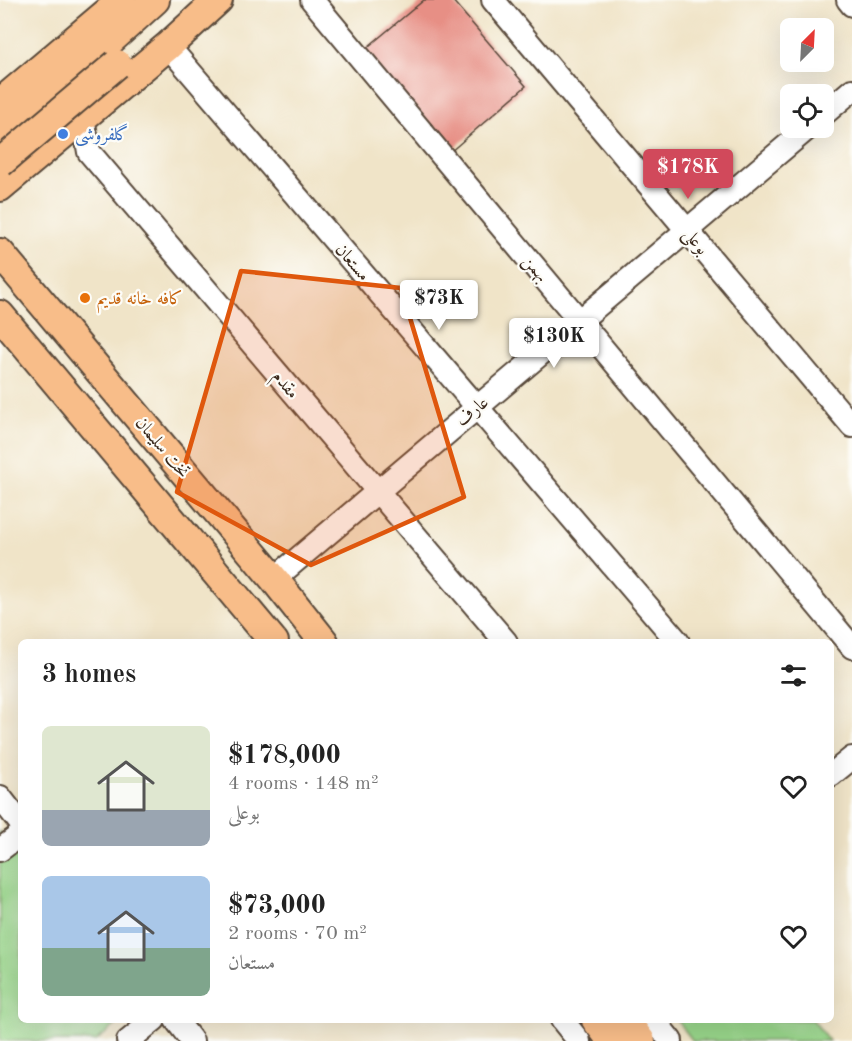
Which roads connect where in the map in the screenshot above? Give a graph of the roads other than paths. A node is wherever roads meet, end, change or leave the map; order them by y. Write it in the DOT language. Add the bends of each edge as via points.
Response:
graph roads {
  1 [pos="122,0"];
  2 [pos="155,0"];
  3 [pos="197,0"];
  4 [pos="218,0"];
  5 [pos="312,0"];
  6 [pos="494,0"];
  7 [pos="848,0"];
  8 [pos="852,5"];
  9 [pos="168,46"];
  10 [pos="110,56"];
  11 [pos="38,70"];
  12 [pos="852,90"];
  13 [pos="0,103"];
  14 [pos="834,105"];
  15 [pos="82,118"];
  16 [pos="0,124"];
  17 [pos="0,133"];
  18 [pos="796,138"];
  19 [pos="0,161"];
  20 [pos="0,187"];
  21 [pos="687,230"];
  22 [pos="0,253"];
  23 [pos="0,315"];
  24 [pos="580,321"];
  25 [pos="477,407"];
  26 [pos="852,426"];
  27 [pos="378,492"];
  28 [pos="274,579"];
  29 [pos="271,639"];
  30 [pos="322,639"];
  31 [pos="503,639"];
  32 [pos="675,639"];
  33 [pos="852,647"];
  34 [pos="852,758"];
  35 [pos="834,773"];
  36 [pos="0,797"];
  37 [pos="18,820"];
  38 [pos="18,836"];
  39 [pos="0,850"];
  40 [pos="150,1023"];
  41 [pos="178,1023"];
  42 [pos="564,1023"];
  43 [pos="598,1023"];
  44 [pos="627,1023"];
  45 [pos="656,1023"];
  46 [pos="128,1041"];
  47 [pos="192,1041"];
  48 [pos="579,1041"];
  49 [pos="612,1041"];
  50 [pos="641,1041"];
  51 [pos="671,1041"];
  1 -- 11 [label="main road"];
  2 -- 10 [label="main road"];
  3 -- 10 [label="main road"];
  4 -- 9 [label="main road"];
  5 -- 24 [label="street, بهمن"];
  6 -- 21 [label="street, بوعلی"];
  7 -- 8 [label="street"];
  9 -- 15 [label="main road"];
  9 -- 25 [label="street, مستعان"];
  10 -- 17 [label="main road"];
  10 -- 19 [label="main road, bridge"];
  11 -- 13 [label="main road"];
  11 -- 16 [label="main road" via="33,90 19,109"];
  12 -- 14 [label="street"];
  15 -- 19 [label="main road" via="45,134 12,163"];
  15 -- 20 [label="main road"];
  15 -- 27 [label="street, مقدم" via="89,152"];
  18 -- 21 [label="street, عارف"];
  21 -- 24 [label="street, عارف"];
  21 -- 26 [label="street, بوعلی"];
  22 -- 28 [label="main road, تخت سلیمان"];
  23 -- 29 [label="main road"];
  24 -- 25 [label="street, عارف"];
  24 -- 33 [label="street, بهمن"];
  25 -- 27 [label="street, عارف"];
  25 -- 32 [label="street, مستعان"];
  27 -- 28 [label="street, عارف"];
  27 -- 31 [label="street, مقدم"];
  28 -- 30 [label="main road, تخت سلیمان"];
  34 -- 35 [label="street"];
  36 -- 37 [label="street"];
  38 -- 39 [label="street"];
  40 -- 46 [label="street"];
  41 -- 47 [label="street"];
  42 -- 48 [label="street"];
  43 -- 49 [label="main road"];
  44 -- 50 [label="main road"];
  45 -- 51 [label="street"];
}
